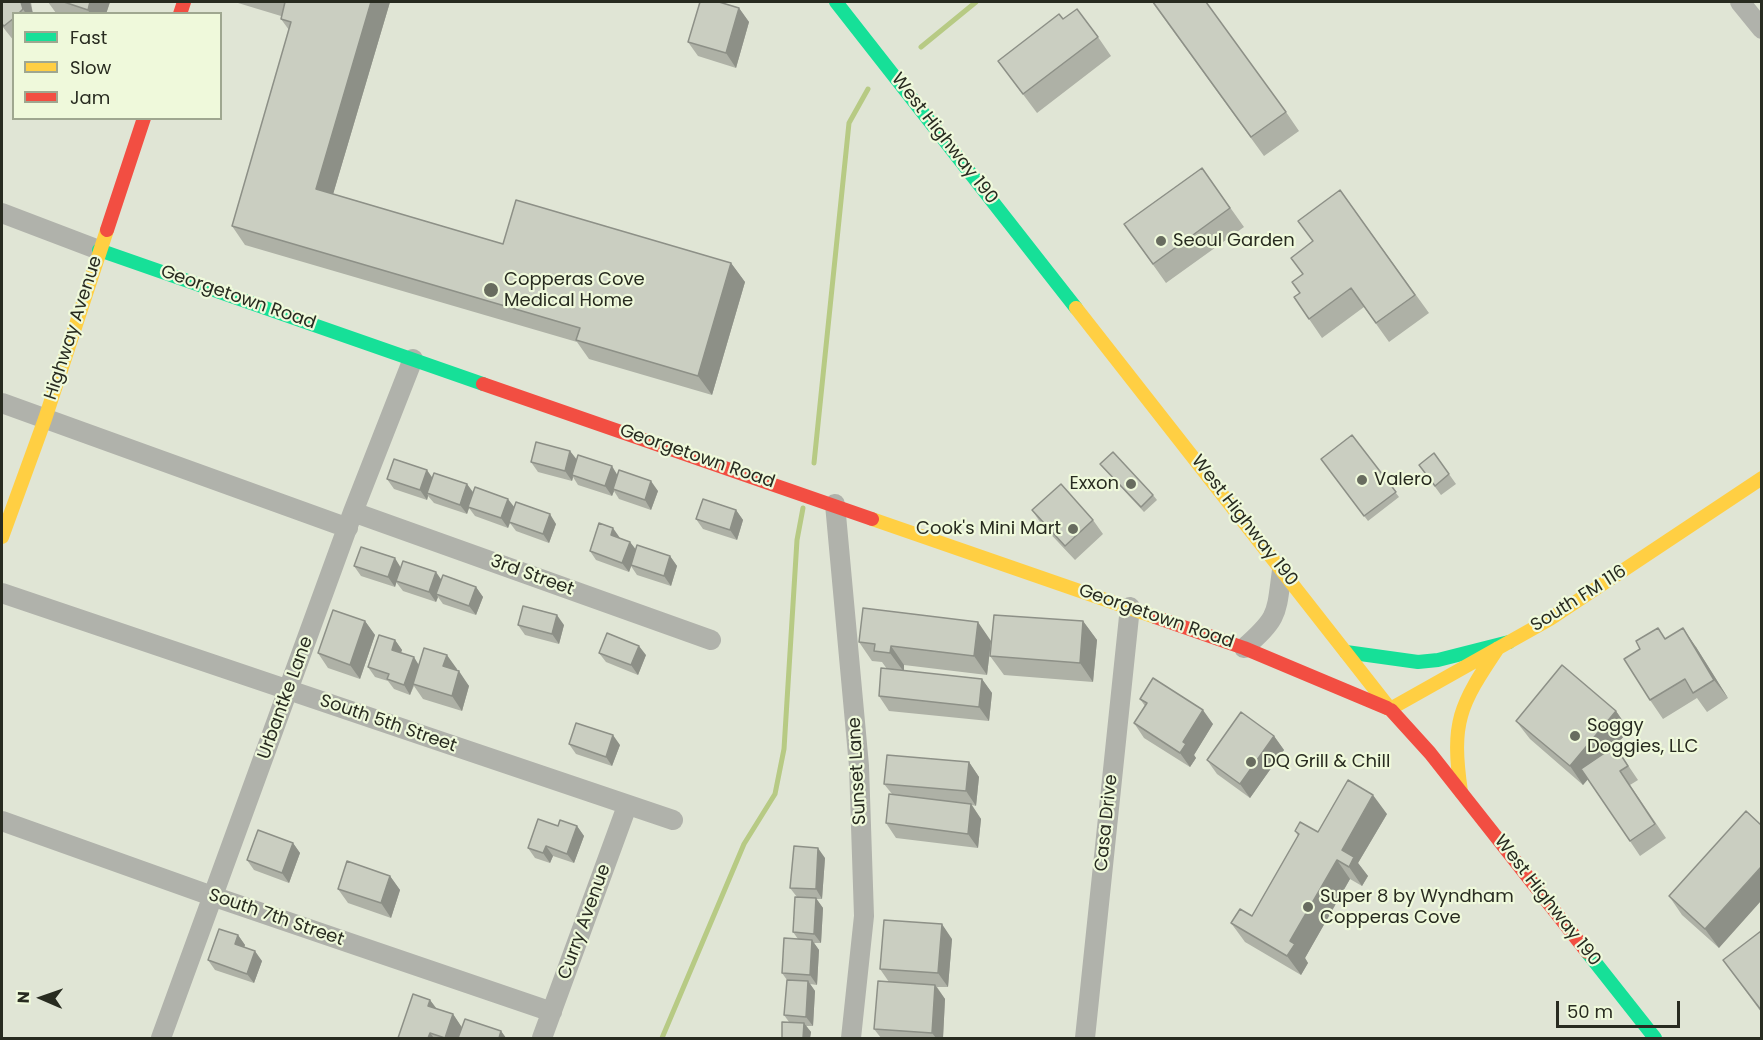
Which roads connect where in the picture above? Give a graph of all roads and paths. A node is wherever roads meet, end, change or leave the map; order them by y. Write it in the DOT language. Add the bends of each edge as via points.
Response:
graph roads {
  1 [pos="836,2"];
  2 [pos="1740,2"];
  3 [pos="1761,29"];
  4 [pos="143,120"];
  5 [pos="2,213"];
  6 [pos="99,250"];
  7 [pos="412,359"];
  8 [pos="2,403"];
  9 [pos="45,419"];
  10 [pos="1761,478"];
  11 [pos="835,504"];
  12 [pos="351,520"];
  13 [pos="2,537"];
  14 [pos="1282,570"];
  15 [pos="2,593"];
  16 [pos="1130,607"];
  17 [pos="711,640"];
  18 [pos="1504,645"];
  19 [pos="1244,648"];
  20 [pos="1346,652"];
  21 [pos="289,690"];
  22 [pos="1390,709"];
  23 [pos="1461,793"];
  24 [pos="627,806"];
  25 [pos="673,820"];
  26 [pos="2,821"];
  27 [pos="212,896"];
  28 [pos="552,1011"];
  29 [pos="161,1038"];
  30 [pos="542,1038"];
  31 [pos="851,1038"];
  32 [pos="1085,1038"];
  33 [pos="1655,1038"];
  1 -- 14 [label="main road, West Highway 190"];
  2 -- 3 [label="street"];
  4 -- 6 [label="main road, Highway Avenue"];
  5 -- 6 [label="street, Georgetown Road"];
  6 -- 7 [label="main road, Georgetown Road"];
  6 -- 9 [label="main road, Highway Avenue"];
  7 -- 11 [label="main road, Georgetown Road"];
  7 -- 12 [label="street, Urbantke Lane"];
  8 -- 9 [label="street, 3rd Street"];
  9 -- 12 [label="street, 3rd Street"];
  9 -- 13 [label="main road, Highway Avenue"];
  10 -- 18 [label="main road, South FM 116" via="1592,592"];
  11 -- 16 [label="main road, Georgetown Road"];
  11 -- 31 [label="street, Sunset Lane" via="859,766 864,916"];
  12 -- 17 [label="street, 3rd Street"];
  12 -- 21 [label="street, Urbantke Lane"];
  14 -- 19 [label="street" via="1277,611 1269,626"];
  14 -- 20 [label="main road, West Highway 190"];
  15 -- 21 [label="street, South 5th Street"];
  16 -- 19 [label="main road, Georgetown Road"];
  16 -- 32 [label="street, Casa Drive"];
  18 -- 20 [label="main road" via="1418,662"];
  18 -- 22 [label="main road, South FM 116"];
  18 -- 23 [label="main road" via="1457,712 1455,753"];
  19 -- 22 [label="main road, Georgetown Road"];
  20 -- 22 [label="main road, West Highway 190"];
  21 -- 24 [label="street, South 5th Street"];
  21 -- 27 [label="street, Urbantke Lane"];
  22 -- 23 [label="main road, West Highway 190"];
  23 -- 33 [label="main road, West Highway 190"];
  24 -- 25 [label="street, South 5th Street"];
  24 -- 28 [label="street, Curry Avenue"];
  26 -- 27 [label="street, South 7th Street"];
  27 -- 28 [label="street, South 7th Street"];
  27 -- 29 [label="street, Urbantke Lane"];
  28 -- 30 [label="street, Curry Avenue"];
}
